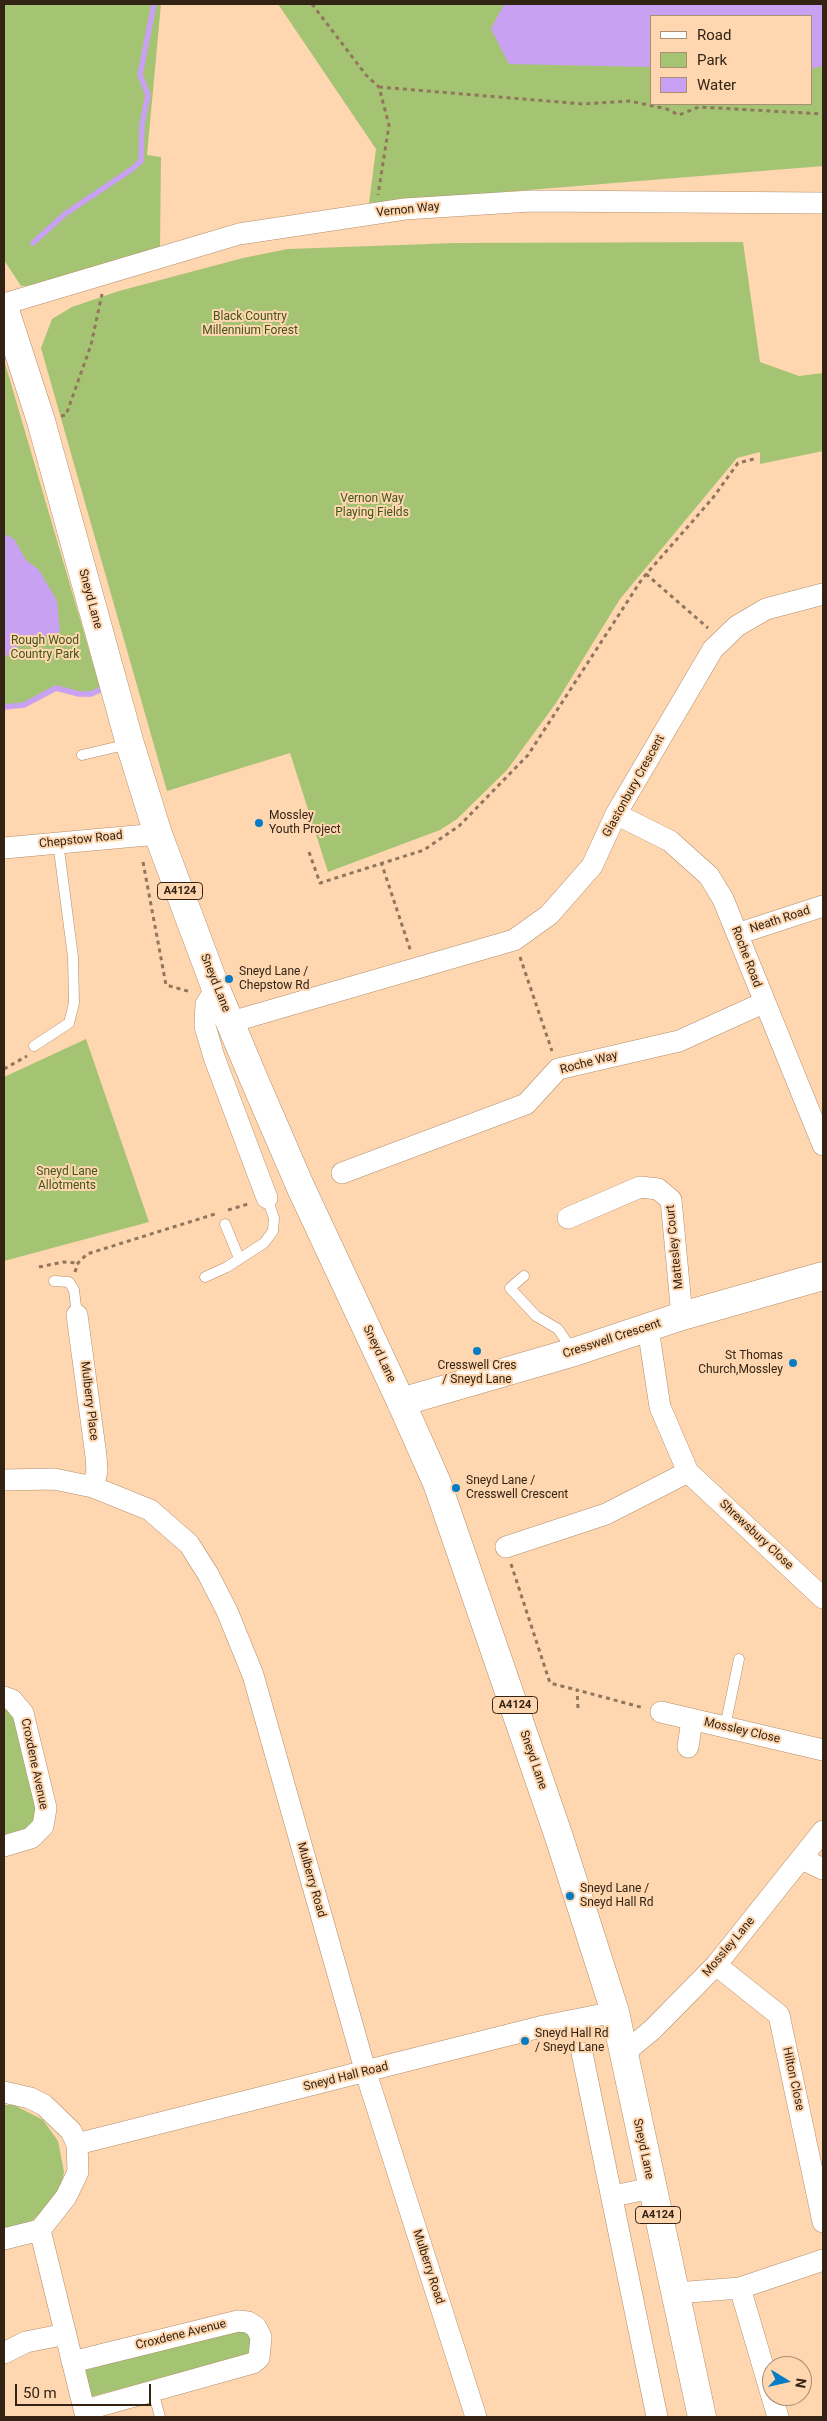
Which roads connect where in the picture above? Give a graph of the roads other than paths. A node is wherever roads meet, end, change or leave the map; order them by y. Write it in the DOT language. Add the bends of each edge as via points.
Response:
graph roads {
  1 [pos="823,203"];
  2 [pos="4,305"];
  3 [pos="823,594"];
  4 [pos="130,744"];
  5 [pos="82,755"];
  6 [pos="616,814"];
  7 [pos="148,834"];
  8 [pos="58,842"];
  9 [pos="4,848"];
  10 [pos="823,906"];
  11 [pos="737,934"];
  12 [pos="211,997"];
  13 [pos="763,1003"];
  14 [pos="230,1022"];
  15 [pos="34,1046"];
  16 [pos="823,1145"];
  17 [pos="341,1173"];
  18 [pos="267,1198"];
  19 [pos="568,1218"];
  20 [pos="225,1224"];
  21 [pos="239,1258"];
  22 [pos="524,1276"];
  23 [pos="823,1276"];
  24 [pos="204,1277"];
  25 [pos="54,1281"];
  26 [pos="77,1315"];
  27 [pos="682,1316"];
  28 [pos="648,1328"];
  29 [pos="574,1352"];
  30 [pos="401,1402"];
  31 [pos="688,1472"];
  32 [pos="4,1480"];
  33 [pos="94,1487"];
  34 [pos="514,1540"];
  35 [pos="823,1598"];
  36 [pos="739,1659"];
  37 [pos="4,1697"];
  38 [pos="661,1712"];
  39 [pos="692,1720"];
  40 [pos="725,1727"];
  41 [pos="688,1747"];
  42 [pos="823,1750"];
  43 [pos="823,1831"];
  44 [pos="4,1846"];
  45 [pos="802,1858"];
  46 [pos="823,1869"];
  47 [pos="716,1965"];
  48 [pos="615,2012"];
  49 [pos="582,2053"];
  50 [pos="624,2053"];
  51 [pos="366,2073"];
  52 [pos="4,2092"];
  53 [pos="77,2144"];
  54 [pos="652,2188"];
  55 [pos="613,2196"];
  56 [pos="823,2222"];
  57 [pos="40,2230"];
  58 [pos="4,2239"];
  59 [pos="823,2260"];
  60 [pos="740,2288"];
  61 [pos="676,2294"];
  62 [pos="66,2334"];
  63 [pos="4,2353"];
  64 [pos="72,2362"];
  65 [pos="153,2391"];
  66 [pos="86,2414"];
  67 [pos="160,2417"];
  68 [pos="476,2417"];
  69 [pos="657,2417"];
  70 [pos="702,2417"];
  71 [pos="778,2417"];
  1 -- 2 [label="street, Vernon Way" via="531,201 405,208 238,234 107,271"];
  2 -- 4 [label="main road, Sneyd Lane / A4124" via="17,358 41,421"];
  3 -- 6 [label="street, Glastonbury Crescent" via="766,609 736,626 713,649"];
  4 -- 5 [label="lane"];
  4 -- 7 [label="main road, Sneyd Lane / A4124"];
  6 -- 11 [label="street, Roche Road" via="670,841 695,861 710,876"];
  6 -- 14 [label="street, Glastonbury Crescent" via="592,866 549,914 514,940"];
  7 -- 8 [label="street, Chepstow Road"];
  7 -- 12 [label="main road, Sneyd Lane / A4124"];
  8 -- 9 [label="street, Chepstow Road"];
  8 -- 15 [label="lane" via="73,957 74,1003 68,1023"];
  10 -- 11 [label="street, Neath Road"];
  11 -- 13 [label="street, Roche Road"];
  12 -- 14 [label="main road, Sneyd Lane / A4124"];
  12 -- 18 [label="street" via="205,1026"];
  13 -- 16 [label="street, Roche Road"];
  13 -- 17 [label="street, Roche Way" via="679,1041 558,1069 526,1104"];
  14 -- 30 [label="main road, Sneyd Lane / A4124" via="301,1188"];
  18 -- 21 [label="lane" via="274,1218 273,1231 264,1243"];
  19 -- 27 [label="street, Mattesley Court" via="640,1187 658,1189 671,1200"];
  20 -- 21 [label="lane"];
  21 -- 24 [label="lane"];
  22 -- 29 [label="lane" via="510,1288 536,1316 558,1329"];
  23 -- 27 [label="main road, Cresswell Crescent"];
  25 -- 26 [label="lane" via="68,1282 74,1290"];
  26 -- 33 [label="street, Mulberry Place" via="96,1456"];
  27 -- 28 [label="main road, Cresswell Crescent"];
  28 -- 29 [label="main road, Cresswell Crescent"];
  28 -- 31 [label="street, Shrewsbury Close" via="660,1408"];
  29 -- 30 [label="main road, Cresswell Crescent"];
  30 -- 48 [label="main road, Sneyd Lane / A4124" via="436,1483 475,1589"];
  31 -- 34 [label="street" via="606,1514"];
  31 -- 35 [label="street, Shrewsbury Close"];
  32 -- 33 [label="street, Mulberry Road" via="54,1479"];
  33 -- 51 [label="street, Mulberry Road" via="150,1510 188,1544 227,1612 253,1675"];
  36 -- 40 [label="lane"];
  37 -- 44 [label="street, Croxdene Avenue" via="12,1700 23,1713 46,1808 44,1826 30,1838"];
  38 -- 39 [label="street, Mossley Close"];
  39 -- 40 [label="street, Mossley Close"];
  39 -- 41 [label="street"];
  40 -- 42 [label="street, Mossley Close"];
  43 -- 45 [label="street, Mossley Lane"];
  45 -- 46 [label="street"];
  45 -- 47 [label="street, Mossley Lane"];
  47 -- 50 [label="street, Mossley Lane" via="652,2030"];
  47 -- 56 [label="street, Hilton Close" via="779,2015"];
  48 -- 50 [label="main road, Sneyd Lane / A4124"];
  48 -- 51 [label="street, Sneyd Hall Road" via="544,2026"];
  49 -- 55 [label="street"];
  50 -- 54 [label="main road, Sneyd Lane / A4124"];
  51 -- 53 [label="street, Sneyd Hall Road"];
  51 -- 68 [label="street, Mulberry Road"];
  52 -- 53 [label="street" via="44,2105 71,2131"];
  53 -- 57 [label="street" via="78,2172 66,2197"];
  54 -- 55 [label="street"];
  54 -- 61 [label="main road, Sneyd Lane / A4124"];
  55 -- 69 [label="street"];
  57 -- 58 [label="street"];
  57 -- 62 [label="street, Croxdene Avenue"];
  59 -- 60 [label="street"];
  60 -- 61 [label="street"];
  60 -- 71 [label="street"];
  61 -- 70 [label="main road, Sneyd Lane / A4124"];
  62 -- 63 [label="street" via="26,2342"];
  62 -- 64 [label="street, Croxdene Avenue"];
  64 -- 65 [label="street, Croxdene Avenue" via="238,2321 256,2327 261,2338 259,2358 253,2363"];
  64 -- 66 [label="street, Croxdene Avenue"];
  65 -- 66 [label="street, Croxdene Avenue"];
  65 -- 67 [label="lane"];
}
